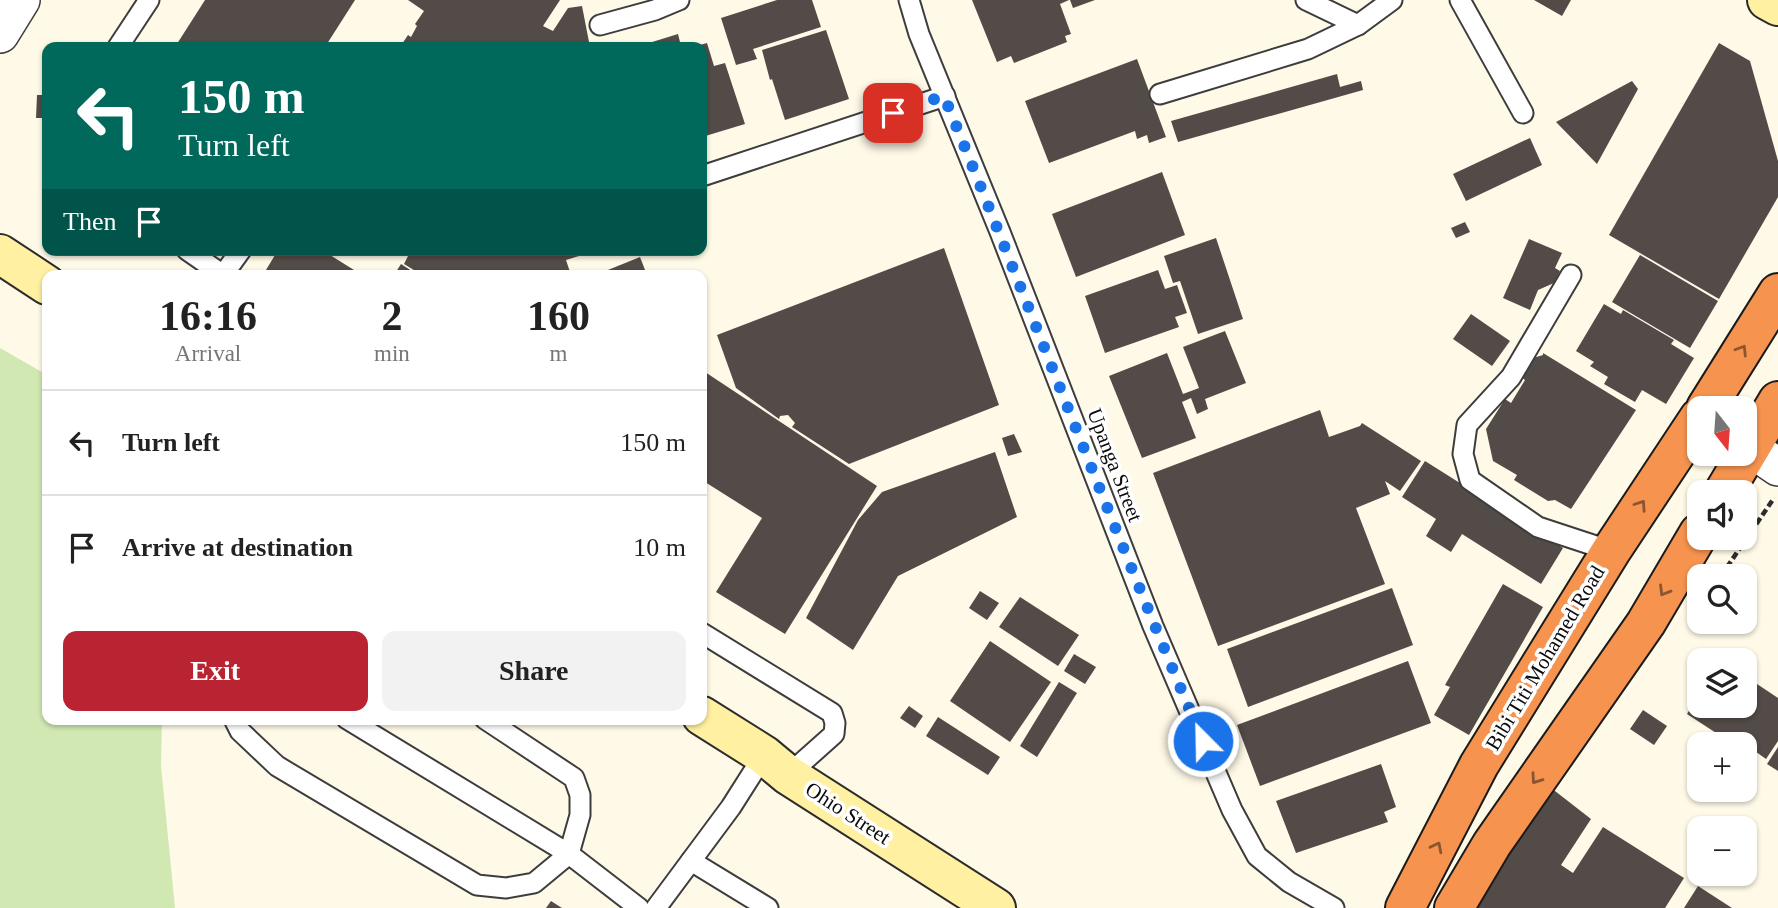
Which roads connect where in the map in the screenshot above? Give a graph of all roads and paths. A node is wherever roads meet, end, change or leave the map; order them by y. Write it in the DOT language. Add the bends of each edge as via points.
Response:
graph roads {
  1 [pos="21,0"];
  2 [pos="149,0"];
  3 [pos="679,0"];
  4 [pos="909,0"];
  5 [pos="1306,0"];
  6 [pos="1391,0"];
  7 [pos="1460,0"];
  8 [pos="1767,0"];
  9 [pos="1778,6"];
  10 [pos="600,24"];
  11 [pos="1358,25"];
  12 [pos="0,34"];
  13 [pos="121,42"];
  14 [pos="1160,94"];
  15 [pos="944,96"];
  16 [pos="1523,113"];
  17 [pos="707,174"];
  18 [pos="0,254"];
  19 [pos="196,256"];
  20 [pos="216,270"];
  21 [pos="1571,275"];
  22 [pos="42,282"];
  23 [pos="1778,293"];
  24 [pos="1714,396"];
  25 [pos="1778,401"];
  26 [pos="1687,436"];
  27 [pos="1764,458"];
  28 [pos="1738,480"];
  29 [pos="1778,492"];
  30 [pos="1689,550"];
  31 [pos="1611,551"];
  32 [pos="1729,564"];
  33 [pos="707,636"];
  34 [pos="707,719"];
  35 [pos="237,725"];
  36 [pos="357,725"];
  37 [pos="494,725"];
  38 [pos="776,765"];
  39 [pos="569,853"];
  40 [pos="691,861"];
  41 [pos="639,908"];
  42 [pos="656,908"];
  43 [pos="768,908"];
  44 [pos="996,908"];
  45 [pos="1334,908"];
  46 [pos="1405,908"];
  47 [pos="1454,908"];
  1 -- 12 [label="street"];
  2 -- 13 [label="lane"];
  3 -- 10 [label="lane"];
  4 -- 15 [label="lane, Upanga Street"];
  5 -- 11 [label="lane"];
  6 -- 11 [label="lane"];
  7 -- 16 [label="lane"];
  8 -- 9 [label="street"];
  11 -- 14 [label="lane" via="1308,49"];
  15 -- 17 [label="lane"];
  15 -- 45 [label="lane, Upanga Street" via="1153,626 1232,810 1257,856 1289,882"];
  18 -- 22 [label="street"];
  19 -- 20 [label="lane"];
  21 -- 31 [label="lane" via="1511,377 1468,425 1463,454 1470,480 1538,527"];
  24 -- 23 [label="highway, one-way"];
  25 -- 27 [label="highway"];
  31 -- 26 [label="highway, Bibi Titi Mohamed Road, one-way"];
  27 -- 28 [label="highway"];
  29 -- 32 [label="path"];
  30 -- 47 [label="highway, one-way" via="1646,622 1492,844"];
  46 -- 31 [label="highway, Bibi Titi Mohamed Road, one-way" via="1479,765"];
  33 -- 38 [label="lane" via="832,713 834,734"];
  34 -- 38 [label="street, Ohio Street"];
  35 -- 39 [label="lane" via="277,766 477,885 506,888 534,883"];
  36 -- 39 [label="lane"];
  37 -- 39 [label="lane" via="574,778 580,815"];
  38 -- 40 [label="lane" via="731,807"];
  38 -- 44 [label="street, Ohio Street"];
  39 -- 41 [label="lane"];
  40 -- 42 [label="lane"];
  40 -- 43 [label="lane"];
}
